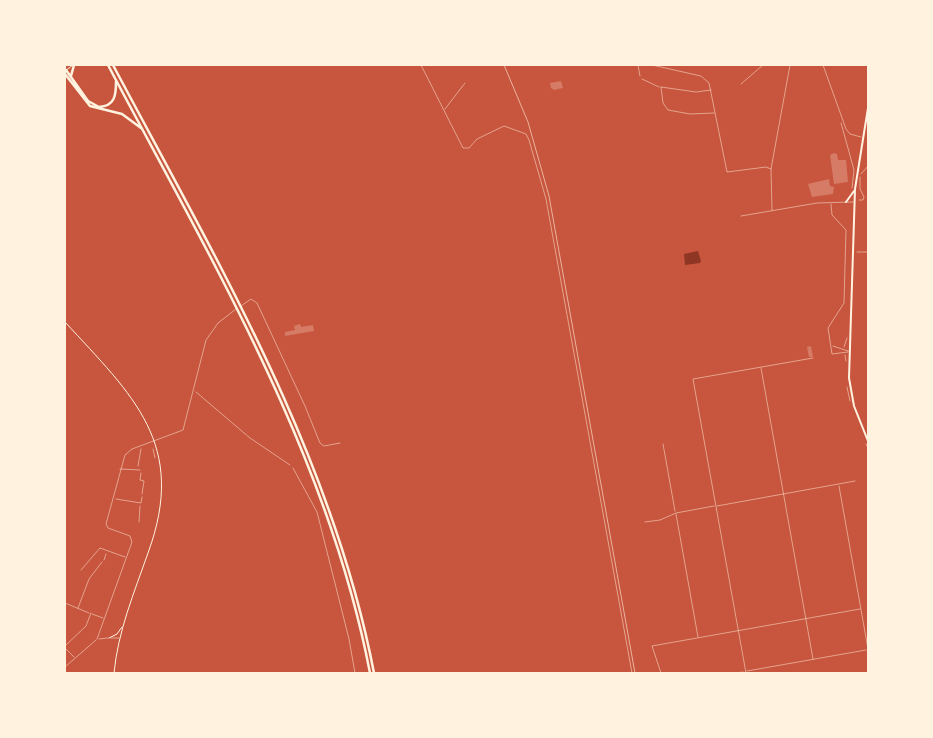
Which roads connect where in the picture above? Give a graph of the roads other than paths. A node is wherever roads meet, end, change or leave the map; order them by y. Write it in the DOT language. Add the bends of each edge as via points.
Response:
graph roads {
  1 [pos="73,65"];
  2 [pos="108,65"];
  3 [pos="113,65"];
  4 [pos="421,65"];
  5 [pos="637,65"];
  6 [pos="652,65"];
  7 [pos="764,65"];
  8 [pos="790,65"];
  9 [pos="824,65"];
  10 [pos="66,74"];
  11 [pos="640,76"];
  12 [pos="116,80"];
  13 [pos="465,83"];
  14 [pos="741,84"];
  15 [pos="711,90"];
  16 [pos="868,108"];
  17 [pos="444,110"];
  18 [pos="715,113"];
  19 [pos="142,129"];
  20 [pos="863,138"];
  21 [pos="771,169"];
  22 [pos="855,189"];
  23 [pos="831,202"];
  24 [pos="846,202"];
  25 [pos="855,202"];
  26 [pos="772,210"];
  27 [pos="741,216"];
  28 [pos="65,322"];
  29 [pos="831,346"];
  30 [pos="850,352"];
  31 [pos="813,358"];
  32 [pos="761,367"];
  33 [pos="194,391"];
  34 [pos="868,441"];
  35 [pos="154,442"];
  36 [pos="340,443"];
  37 [pos="663,444"];
  38 [pos="290,465"];
  39 [pos="120,469"];
  40 [pos="140,470"];
  41 [pos="855,481"];
  42 [pos="839,484"];
  43 [pos="784,494"];
  44 [pos="142,497"];
  45 [pos="114,498"];
  46 [pos="141,503"];
  47 [pos="140,506"];
  48 [pos="716,506"];
  49 [pos="676,513"];
  50 [pos="646,522"];
  51 [pos="127,557"];
  52 [pos="102,562"];
  53 [pos="81,570"];
  54 [pos="65,603"];
  55 [pos="78,608"];
  56 [pos="860,609"];
  57 [pos="90,613"];
  58 [pos="104,618"];
  59 [pos="805,619"];
  60 [pos="122,627"];
  61 [pos="738,631"];
  62 [pos="109,638"];
  63 [pos="120,638"];
  64 [pos="698,638"];
  65 [pos="97,639"];
  66 [pos="65,647"];
  67 [pos="868,649"];
  68 [pos="75,658"];
  69 [pos="813,659"];
  70 [pos="65,667"];
  71 [pos="746,672"];
  72 [pos="114,673"];
  73 [pos="370,673"];
  74 [pos="374,673"];
  75 [pos="632,673"];
  76 [pos="661,673"];
  77 [pos="736,673"];
  1 -- 10 [label="highway"];
  1 -- 10 [label="main road"];
  2 -- 12 [label="highway"];
  3 -- 74 [label="highway" via="245,318 295,424 337,534"];
  4 -- 17 [label="street"];
  5 -- 11 [label="street"];
  6 -- 15 [label="street" via="700,76"];
  7 -- 14 [label="street"];
  8 -- 21 [label="street"];
  9 -- 20 [label="street" via="848,132"];
  10 -- 12 [label="highway" via="88,101 99,107 109,105 114,99"];
  10 -- 19 [label="highway" via="90,106 122,114"];
  12 -- 19 [label="highway"];
  13 -- 17 [label="street"];
  15 -- 18 [label="street"];
  15 -- 18 [label="street" via="696,92 661,87 664,106 668,110 690,114"];
  16 -- 20 [label="main road"];
  17 -- 75 [label="street" via="465,149 502,126 528,137 546,200"];
  18 -- 21 [label="street" via="727,172"];
  19 -- 73 [label="highway" via="246,328 303,453 345,573"];
  20 -- 22 [label="main road"];
  21 -- 26 [label="street"];
  22 -- 24 [label="main road"];
  22 -- 25 [label="main road"];
  23 -- 24 [label="street"];
  23 -- 26 [label="street"];
  23 -- 29 [label="street" via="832,215 846,232 844,303 828,328"];
  24 -- 25 [label="street"];
  25 -- 30 [label="main road"];
  26 -- 27 [label="street"];
  28 -- 35 [label="main road" via="132,397"];
  29 -- 30 [label="street"];
  29 -- 30 [label="street" via="832,354"];
  30 -- 34 [label="main road" via="850,392"];
  31 -- 32 [label="street"];
  32 -- 43 [label="street"];
  32 -- 48 [label="street" via="693,379"];
  33 -- 35 [label="street" via="183,430"];
  33 -- 36 [label="street" via="206,340 218,323 248,301 255,301 306,406 320,443 324,446"];
  33 -- 38 [label="street" via="250,438"];
  35 -- 39 [label="street" via="124,455"];
  35 -- 60 [label="main road" via="162,482 159,516"];
  37 -- 49 [label="street"];
  39 -- 40 [label="street"];
  39 -- 45 [label="street"];
  41 -- 42 [label="street"];
  42 -- 43 [label="street"];
  42 -- 56 [label="street"];
  43 -- 48 [label="street"];
  43 -- 59 [label="street"];
  44 -- 46 [label="street"];
  45 -- 46 [label="street"];
  45 -- 51 [label="street" via="106,524 108,528 131,538"];
  46 -- 47 [label="street"];
  48 -- 49 [label="street"];
  48 -- 61 [label="street"];
  49 -- 50 [label="street"];
  49 -- 64 [label="street"];
  51 -- 53 [label="street" via="98,549"];
  51 -- 58 [label="street"];
  52 -- 55 [label="street" via="89,579"];
  54 -- 55 [label="street"];
  55 -- 57 [label="street"];
  56 -- 59 [label="street"];
  56 -- 67 [label="street"];
  57 -- 58 [label="street"];
  57 -- 66 [label="street" via="86,626"];
  58 -- 65 [label="street"];
  59 -- 61 [label="street"];
  59 -- 69 [label="street"];
  60 -- 62 [label="main road"];
  60 -- 63 [label="main road"];
  61 -- 64 [label="street"];
  61 -- 71 [label="street"];
  62 -- 63 [label="street"];
  62 -- 65 [label="street"];
  63 -- 72 [label="main road"];
  64 -- 76 [label="street" via="652,646"];
  65 -- 68 [label="street"];
  66 -- 68 [label="street"];
  67 -- 69 [label="street"];
  68 -- 70 [label="street"];
  69 -- 71 [label="street"];
  71 -- 77 [label="street"];
}
